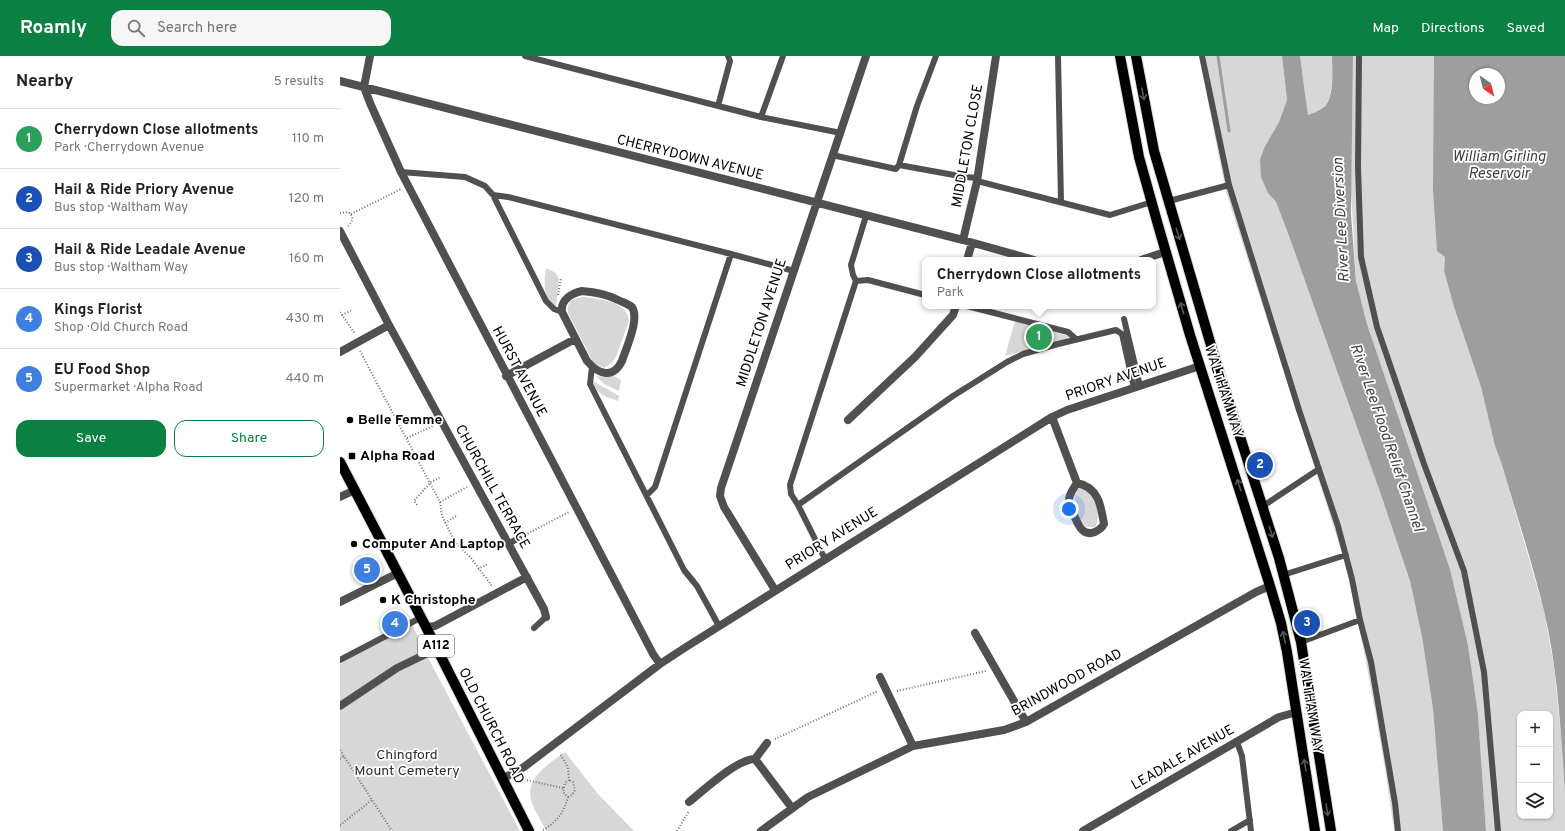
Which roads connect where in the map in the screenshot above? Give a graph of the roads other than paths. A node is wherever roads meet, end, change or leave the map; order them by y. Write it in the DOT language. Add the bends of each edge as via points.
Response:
graph roads {
  1 [pos="370,56"];
  2 [pos="525,56"];
  3 [pos="728,56"];
  4 [pos="783,56"];
  5 [pos="866,56"];
  6 [pos="936,56"];
  7 [pos="996,56"];
  8 [pos="1058,56"];
  9 [pos="1120,56"];
  10 [pos="1136,56"];
  11 [pos="1202,56"];
  12 [pos="1359,56"];
  13 [pos="340,81"];
  14 [pos="364,87"];
  15 [pos="718,106"];
  16 [pos="761,117"];
  17 [pos="841,133"];
  18 [pos="832,155"];
  19 [pos="898,165"];
  20 [pos="401,172"];
  21 [pos="978,179"];
  22 [pos="1229,185"];
  23 [pos="493,195"];
  24 [pos="1169,201"];
  25 [pos="1061,202"];
  26 [pos="1152,202"];
  27 [pos="816,204"];
  28 [pos="866,216"];
  29 [pos="1174,219"];
  30 [pos="1158,225"];
  31 [pos="342,229"];
  32 [pos="963,240"];
  33 [pos="972,243"];
  34 [pos="1165,252"];
  35 [pos="731,254"];
  36 [pos="968,257"];
  37 [pos="1023,257"];
  38 [pos="1150,257"];
  39 [pos="794,271"];
  40 [pos="856,281"];
  41 [pos="1192,281"];
  42 [pos="1176,287"];
  43 [pos="922,294"];
  44 [pos="955,309"];
  45 [pos="979,309"];
  46 [pos="562,312"];
  47 [pos="1124,320"];
  48 [pos="389,325"];
  49 [pos="1206,329"];
  50 [pos="1190,335"];
  51 [pos="575,339"];
  52 [pos="1076,339"];
  53 [pos="340,352"];
  54 [pos="1200,366"];
  55 [pos="592,367"];
  56 [pos="506,376"];
  57 [pos="1137,387"];
  58 [pos="1226,394"];
  59 [pos="1211,399"];
  60 [pos="1052,417"];
  61 [pos="848,420"];
  62 [pos="340,462"];
  63 [pos="1319,469"];
  64 [pos="1077,483"];
  65 [pos="355,490"];
  66 [pos="647,495"];
  67 [pos="340,497"];
  68 [pos="1262,504"];
  69 [pos="798,505"];
  70 [pos="1246,508"];
  71 [pos="519,538"];
  72 [pos="508,544"];
  73 [pos="1346,555"];
  74 [pos="825,558"];
  75 [pos="398,573"];
  76 [pos="1283,575"];
  77 [pos="527,577"];
  78 [pos="1270,586"];
  79 [pos="775,590"];
  80 [pos="340,602"];
  81 [pos="546,617"];
  82 [pos="1360,620"];
  83 [pos="424,622"];
  84 [pos="719,626"];
  85 [pos="534,628"];
  86 [pos="975,633"];
  87 [pos="435,646"];
  88 [pos="1301,646"];
  89 [pos="1287,652"];
  90 [pos="340,660"];
  91 [pos="660,664"];
  92 [pos="880,677"];
  93 [pos="340,706"];
  94 [pos="1297,712"];
  95 [pos="1026,722"];
  96 [pos="1237,742"];
  97 [pos="767,743"];
  98 [pos="913,746"];
  99 [pos="755,758"];
  100 [pos="502,779"];
  101 [pos="1323,781"];
  102 [pos="1308,783"];
  103 [pos="689,802"];
  104 [pos="792,808"];
  105 [pos="1250,820"];
  106 [pos="529,831"];
  107 [pos="761,831"];
  108 [pos="1083,831"];
  109 [pos="1231,831"];
  110 [pos="1252,831"];
  111 [pos="1316,831"];
  112 [pos="1331,831"];
  113 [pos="1398,831"];
  114 [pos="1498,831"];
  1 -- 14 [label="street"];
  2 -- 15 [label="lane"];
  3 -- 15 [label="lane" via="730,61"];
  4 -- 16 [label="lane"];
  5 -- 17 [label="street, MIDDLETON AVENUE"];
  6 -- 19 [label="lane"];
  7 -- 21 [label="street, MIDDLETON CLOSE"];
  8 -- 25 [label="lane"];
  9 -- 26 [label="main road, WALTHAM WAY" via="1139,157"];
  10 -- 24 [label="main road, WALTHAM WAY, one-way" via="1154,151"];
  11 -- 22 [label="lane"];
  12 -- 114 [label="lane" via="1358,167 1361,257 1376,327 1464,571 1484,672"];
  13 -- 14 [label="street, CHERRYDOWN AVENUE"];
  14 -- 20 [label="street, HURST AVENUE"];
  14 -- 27 [label="street, CHERRYDOWN AVENUE"];
  15 -- 16 [label="lane"];
  16 -- 17 [label="lane"];
  17 -- 18 [label="street, MIDDLETON AVENUE"];
  18 -- 19 [label="lane" via="891,169 896,169"];
  18 -- 27 [label="street, MIDDLETON AVENUE"];
  19 -- 21 [label="lane"];
  20 -- 23 [label="lane" via="465,177 485,186"];
  20 -- 56 [label="street, HURST AVENUE"];
  21 -- 25 [label="lane"];
  21 -- 32 [label="street, MIDDLETON CLOSE"];
  22 -- 24 [label="lane"];
  22 -- 63 [label="lane"];
  23 -- 35 [label="lane"];
  23 -- 46 [label="lane" via="546,301 554,309"];
  24 -- 29 [label="main road, WALTHAM WAY"];
  25 -- 26 [label="lane" via="1110,215"];
  26 -- 30 [label="main road, WALTHAM WAY"];
  27 -- 28 [label="street, CHERRYDOWN AVENUE"];
  27 -- 39 [label="street, MIDDLETON AVENUE"];
  28 -- 32 [label="street, CHERRYDOWN AVENUE"];
  28 -- 40 [label="lane" via="851,265"];
  29 -- 30 [label="main road"];
  29 -- 41 [label="main road, WALTHAM WAY, one-way"];
  30 -- 34 [label="main road, WALTHAM WAY"];
  31 -- 48 [label="street, CHURCHILL TERRACE"];
  32 -- 33 [label="street, CHERRYDOWN AVENUE"];
  33 -- 36 [label="street"];
  33 -- 37 [label="street, CHERRYDOWN AVENUE"];
  34 -- 38 [label="street"];
  34 -- 42 [label="main road, WALTHAM WAY"];
  35 -- 39 [label="lane"];
  35 -- 66 [label="lane" via="655,487"];
  39 -- 79 [label="street, MIDDLETON AVENUE" via="720,496"];
  40 -- 43 [label="lane" via="868,280"];
  40 -- 69 [label="lane" via="790,485 791,494"];
  41 -- 42 [label="main road"];
  41 -- 49 [label="main road, WALTHAM WAY"];
  50 -- 42 [label="main road, WALTHAM WAY, one-way"];
  44 -- 61 [label="street" via="953,315 915,357"];
  45 -- 52 [label="lane" via="1068,332"];
  46 -- 51 [label="street"];
  46 -- 55 [label="street" via="564,301 574,293 582,291 612,297 633,309 635,323 619,366 611,373 604,374"];
  47 -- 57 [label="lane"];
  48 -- 53 [label="street"];
  48 -- 72 [label="street, CHURCHILL TERRACE"];
  49 -- 50 [label="main road"];
  49 -- 58 [label="main road, WALTHAM WAY"];
  50 -- 54 [label="main road, WALTHAM WAY"];
  51 -- 55 [label="street"];
  51 -- 56 [label="street"];
  52 -- 57 [label="lane" via="1116,330 1122,334"];
  52 -- 69 [label="lane" via="1006,362 952,396"];
  54 -- 57 [label="street, PRIORY AVENUE"];
  54 -- 59 [label="main road, WALTHAM WAY"];
  55 -- 66 [label="lane" via="590,384"];
  56 -- 91 [label="street, HURST AVENUE"];
  57 -- 60 [label="street, PRIORY AVENUE"];
  58 -- 59 [label="main road"];
  58 -- 68 [label="main road, WALTHAM WAY"];
  70 -- 59 [label="main road, WALTHAM WAY, one-way"];
  60 -- 64 [label="street"];
  60 -- 74 [label="street, PRIORY AVENUE"];
  62 -- 65 [label="main road, OLD CHURCH ROAD / A112"];
  63 -- 68 [label="lane"];
  63 -- 73 [label="lane"];
  64 -- 64 [label="street" via="1086,485 1098,498 1104,524 1094,532 1083,531 1078,526 1069,506 1070,495"];
  65 -- 67 [label="street"];
  65 -- 75 [label="main road, OLD CHURCH ROAD / A112"];
  66 -- 84 [label="lane" via="684,570 697,586"];
  68 -- 70 [label="main road"];
  68 -- 76 [label="main road, WALTHAM WAY, one-way"];
  69 -- 74 [label="lane"];
  70 -- 78 [label="main road, WALTHAM WAY"];
  71 -- 72 [label="lane"];
  72 -- 77 [label="street, CHURCHILL TERRACE"];
  73 -- 76 [label="lane"];
  73 -- 82 [label="lane"];
  74 -- 79 [label="street, PRIORY AVENUE"];
  75 -- 80 [label="street"];
  75 -- 83 [label="main road, OLD CHURCH ROAD / A112"];
  76 -- 88 [label="main road, WALTHAM WAY"];
  77 -- 81 [label="street, CHURCHILL TERRACE" via="544,608"];
  77 -- 83 [label="street" via="435,626"];
  89 -- 78 [label="main road, WALTHAM WAY, one-way"];
  78 -- 95 [label="street, BRINDWOOD ROAD"];
  79 -- 84 [label="street, PRIORY AVENUE"];
  81 -- 85 [label="lane, CHURCHILL TERRACE"];
  82 -- 88 [label="lane"];
  82 -- 113 [label="lane" via="1371,662"];
  83 -- 87 [label="main road, OLD CHURCH ROAD / A112"];
  83 -- 90 [label="lane"];
  84 -- 91 [label="street, PRIORY AVENUE"];
  86 -- 95 [label="street"];
  87 -- 93 [label="street" via="426,654 396,668"];
  87 -- 100 [label="main road, OLD CHURCH ROAD / A112"];
  88 -- 89 [label="main road"];
  88 -- 101 [label="main road, WALTHAM WAY"];
  89 -- 94 [label="main road, WALTHAM WAY"];
  91 -- 100 [label="street, PRIORY AVENUE" via="524,767"];
  92 -- 98 [label="street"];
  94 -- 96 [label="street, LEADALE AVENUE" via="1279,717"];
  102 -- 94 [label="main road, WALTHAM WAY, one-way"];
  95 -- 98 [label="street, BRINDWOOD ROAD" via="1004,730"];
  96 -- 105 [label="lane" via="1242,756"];
  96 -- 108 [label="street, LEADALE AVENUE"];
  97 -- 99 [label="street"];
  98 -- 104 [label="street, BRINDWOOD ROAD" via="808,797"];
  99 -- 103 [label="street" via="737,765"];
  99 -- 104 [label="street"];
  100 -- 106 [label="main road, OLD CHURCH ROAD / A112"];
  101 -- 102 [label="main road"];
  101 -- 112 [label="main road, WALTHAM WAY, one-way"];
  102 -- 111 [label="main road, WALTHAM WAY"];
  104 -- 107 [label="street, BRINDWOOD ROAD"];
  105 -- 109 [label="lane"];
  105 -- 110 [label="lane"];
}
